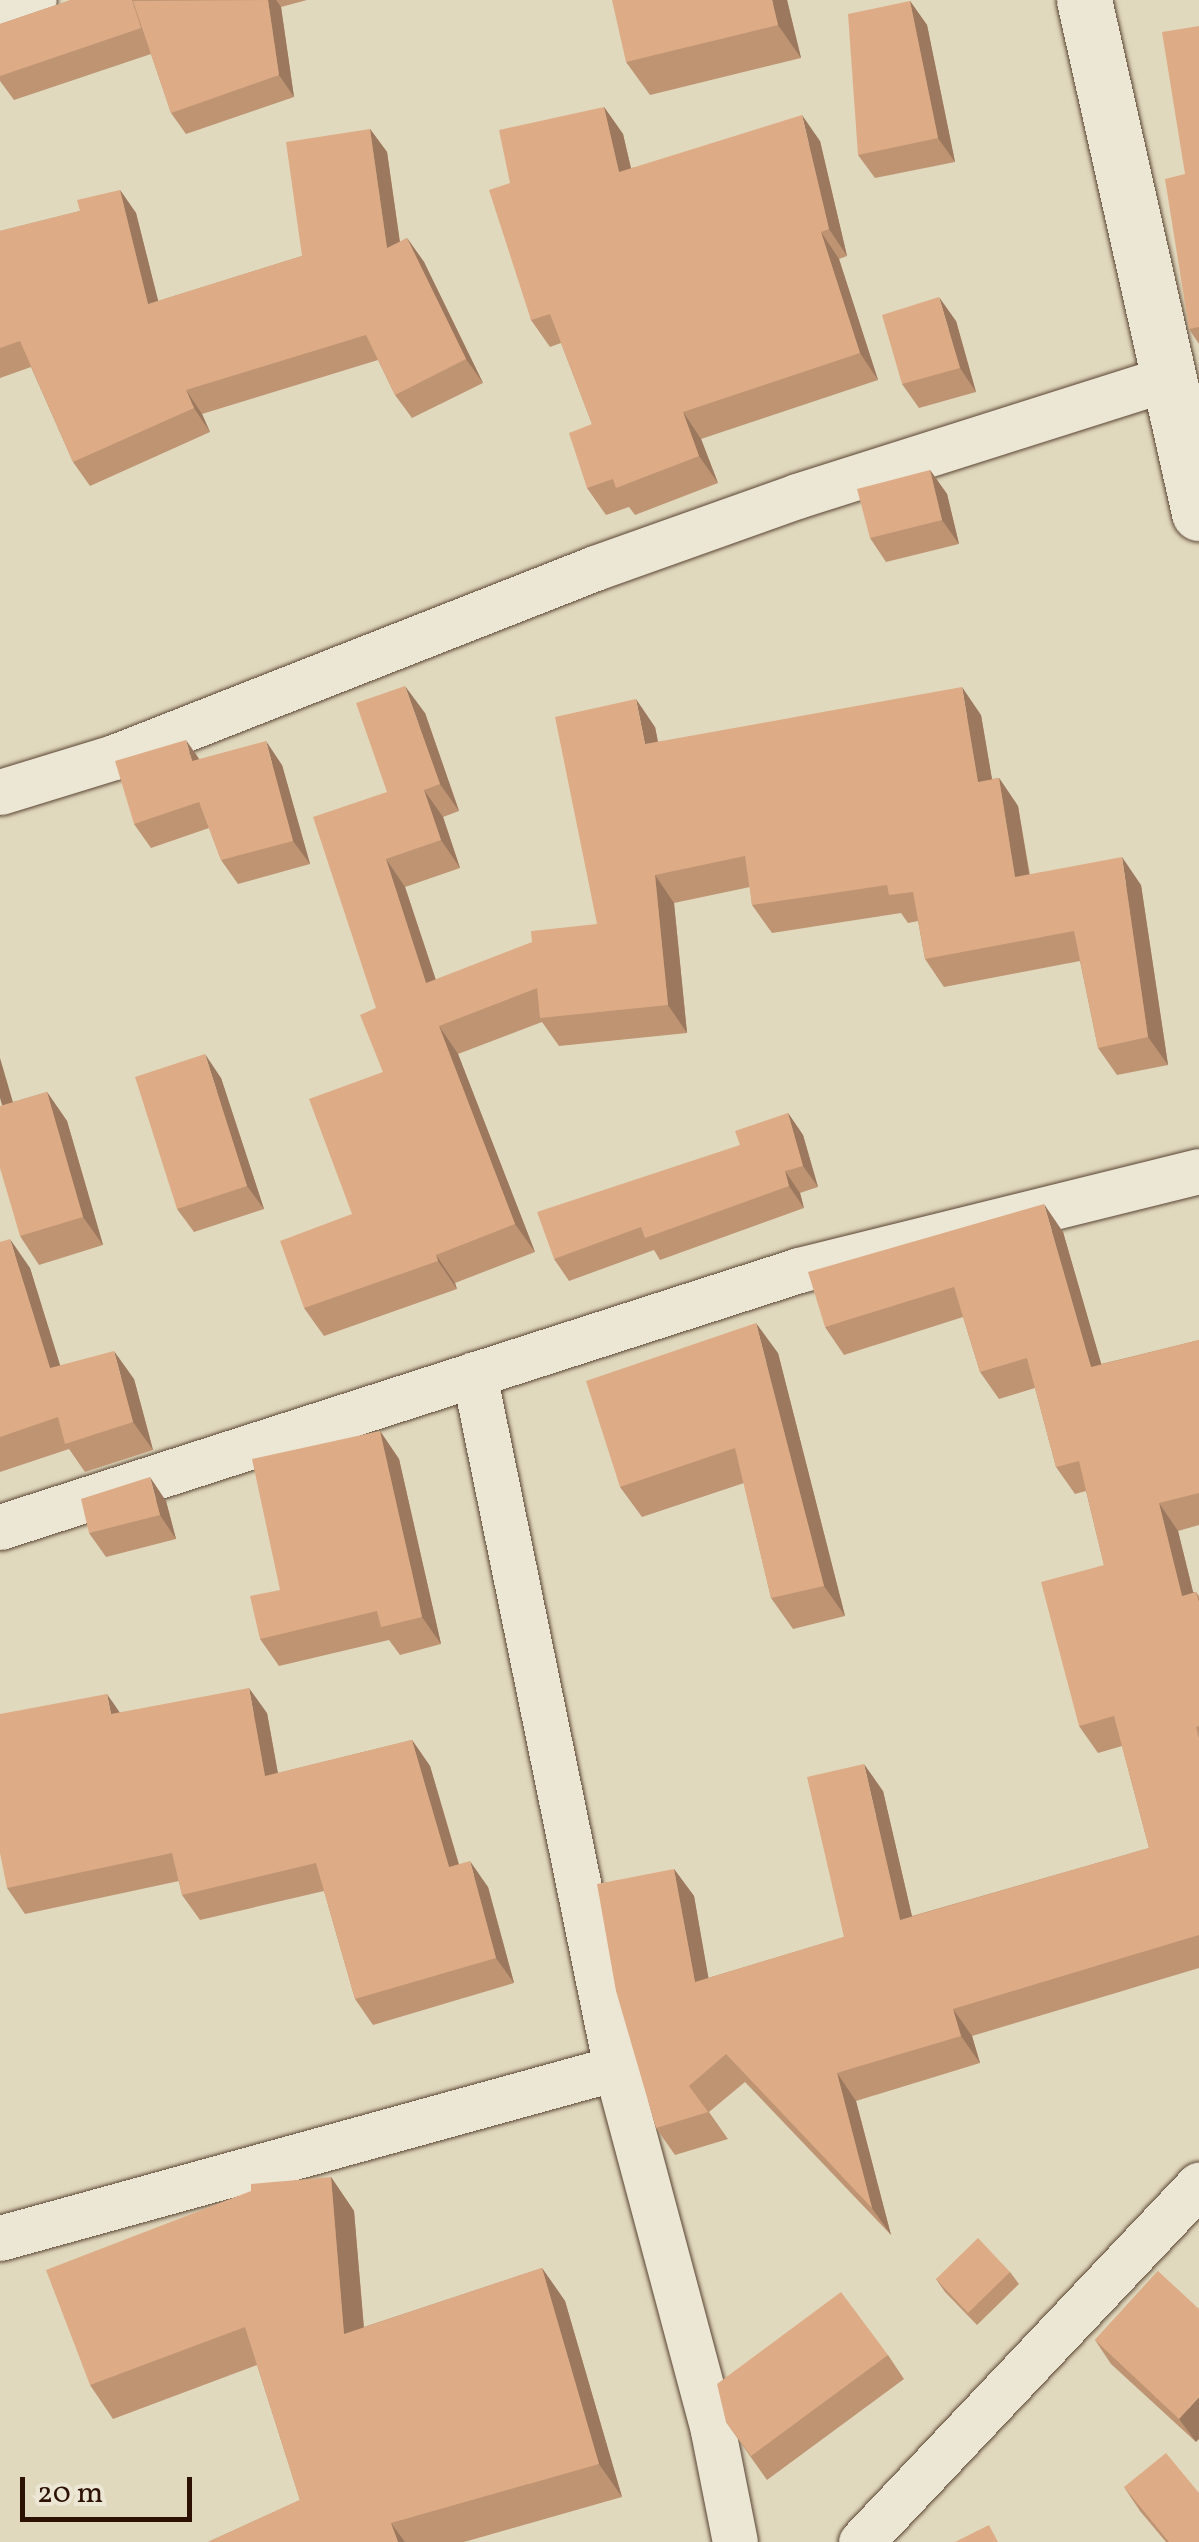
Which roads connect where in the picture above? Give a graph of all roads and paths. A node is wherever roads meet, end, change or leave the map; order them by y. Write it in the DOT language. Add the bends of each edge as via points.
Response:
graph roads {
  1 [pos="34,0"];
  2 [pos="1084,0"];
  3 [pos="0,10"];
  4 [pos="1169,378"];
  5 [pos="1199,514"];
  6 [pos="0,792"];
  7 [pos="1199,1171"];
  8 [pos="474,1374"];
  9 [pos="0,1527"];
  10 [pos="616,2068"];
  11 [pos="1199,2185"];
  12 [pos="0,2238"];
  13 [pos="736,2542"];
  14 [pos="861,2542"];
  1 -- 3 [label="street"];
  2 -- 4 [label="street"];
  4 -- 5 [label="street"];
  4 -- 6 [label="street" via="760,509 114,757"];
  7 -- 8 [label="street" via="799,1270"];
  8 -- 9 [label="street"];
  8 -- 10 [label="street"];
  10 -- 12 [label="street"];
  10 -- 13 [label="street"];
  11 -- 14 [label="street"];
}
